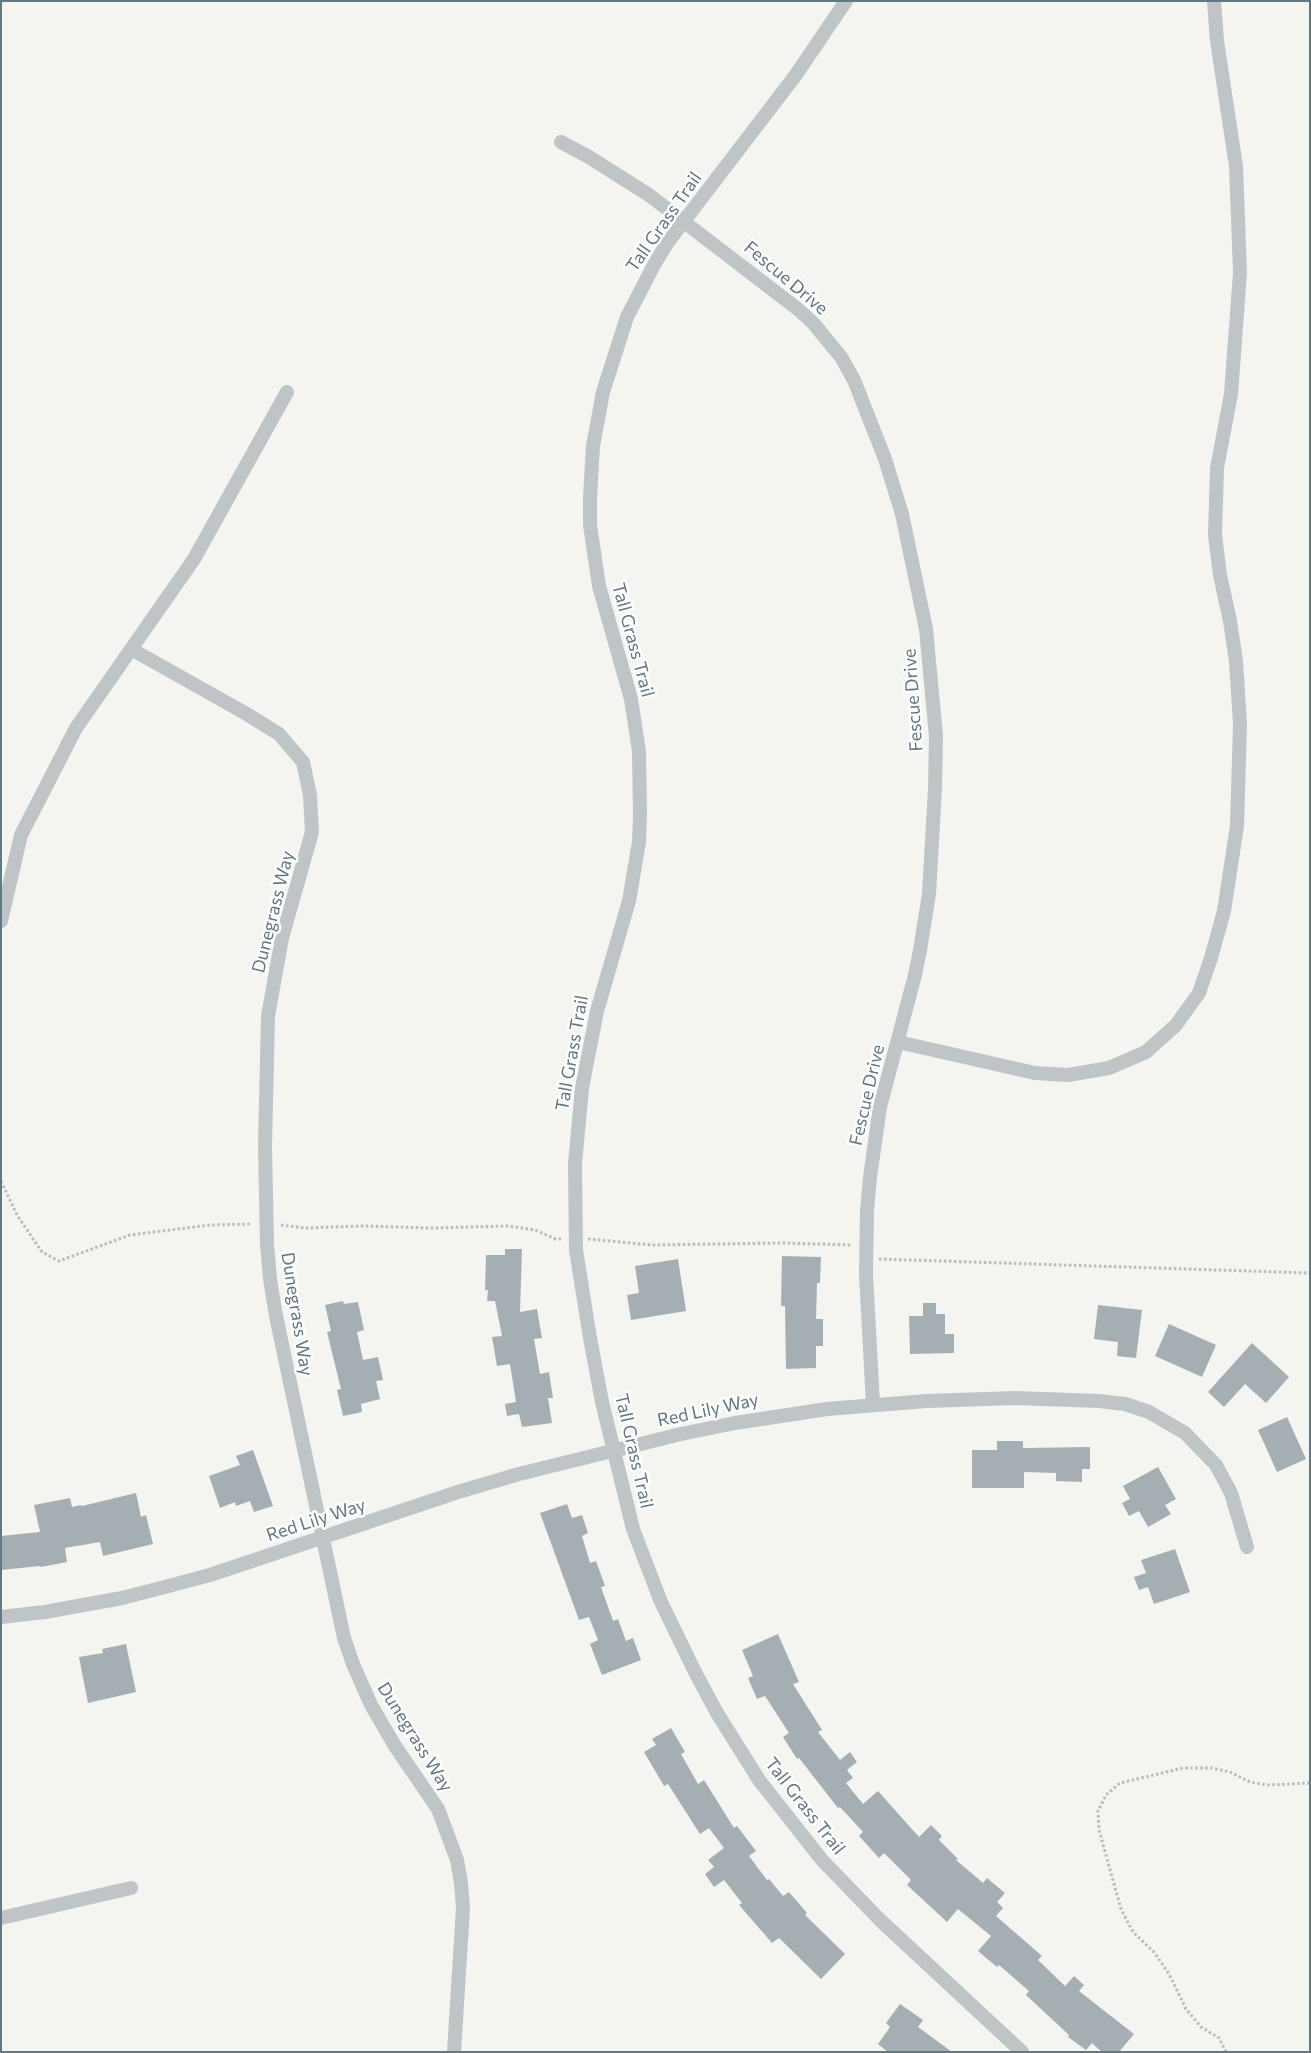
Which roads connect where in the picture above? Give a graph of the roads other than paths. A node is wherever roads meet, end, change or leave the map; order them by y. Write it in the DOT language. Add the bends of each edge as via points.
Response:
graph roads {
  1 [pos="846,1"];
  2 [pos="1214,1"];
  3 [pos="561,142"];
  4 [pos="685,220"];
  5 [pos="287,392"];
  6 [pos="132,649"];
  7 [pos="1,921"];
  8 [pos="898,1042"];
  9 [pos="873,1404"];
  10 [pos="613,1451"];
  11 [pos="322,1538"];
  12 [pos="1247,1547"];
  13 [pos="1,1618"];
  14 [pos="131,1888"];
  15 [pos="1,1918"];
  16 [pos="454,2052"];
  17 [pos="1022,2052"];
  1 -- 4 [label="street, Tall Grass Trail" via="795,76"];
  2 -- 8 [label="street" via="1236,166 1240,273 1231,394 1217,468 1215,535 1236,661 1240,732 1237,826 1224,911 1211,958 1199,993 1176,1025 1146,1052 1109,1068 1068,1075 1035,1073"];
  3 -- 4 [label="street, Fescue Drive"];
  4 -- 8 [label="street, Fescue Drive" via="799,310 829,340 854,380 868,412 902,514 926,629 936,736 936,789 929,894 915,975"];
  4 -- 10 [label="street, Tall Grass Trail" via="655,263 627,317 603,392 593,446 590,497 594,554 604,608 631,699 639,751 638,850 629,901 596,1011 582,1088 575,1164 576,1238 590,1338"];
  5 -- 6 [label="street" via="194,559"];
  6 -- 7 [label="street" via="76,728 21,835"];
  6 -- 11 [label="street, Dunegrass Way" via="279,734 303,762 310,795 312,832 282,938 268,1016 267,1244 276,1316"];
  8 -- 9 [label="street, Fescue Drive" via="874,1143 867,1211"];
  9 -- 10 [label="street, Red Lily Way" via="735,1423"];
  9 -- 12 [label="street, Red Lily Way" via="974,1399 1069,1400 1114,1403 1149,1412 1185,1433 1216,1465 1231,1493"];
  10 -- 11 [label="street, Red Lily Way" via="458,1492"];
  10 -- 17 [label="street, Tall Grass Trail" via="633,1529 661,1602 695,1672 754,1772 802,1837 846,1887"];
  11 -- 13 [label="street, Red Lily Way" via="210,1575 138,1594"];
  11 -- 16 [label="street, Dunegrass Way" via="344,1638 356,1671 383,1726 438,1809 457,1860 463,1908"];
  14 -- 15 [label="street"];
}
